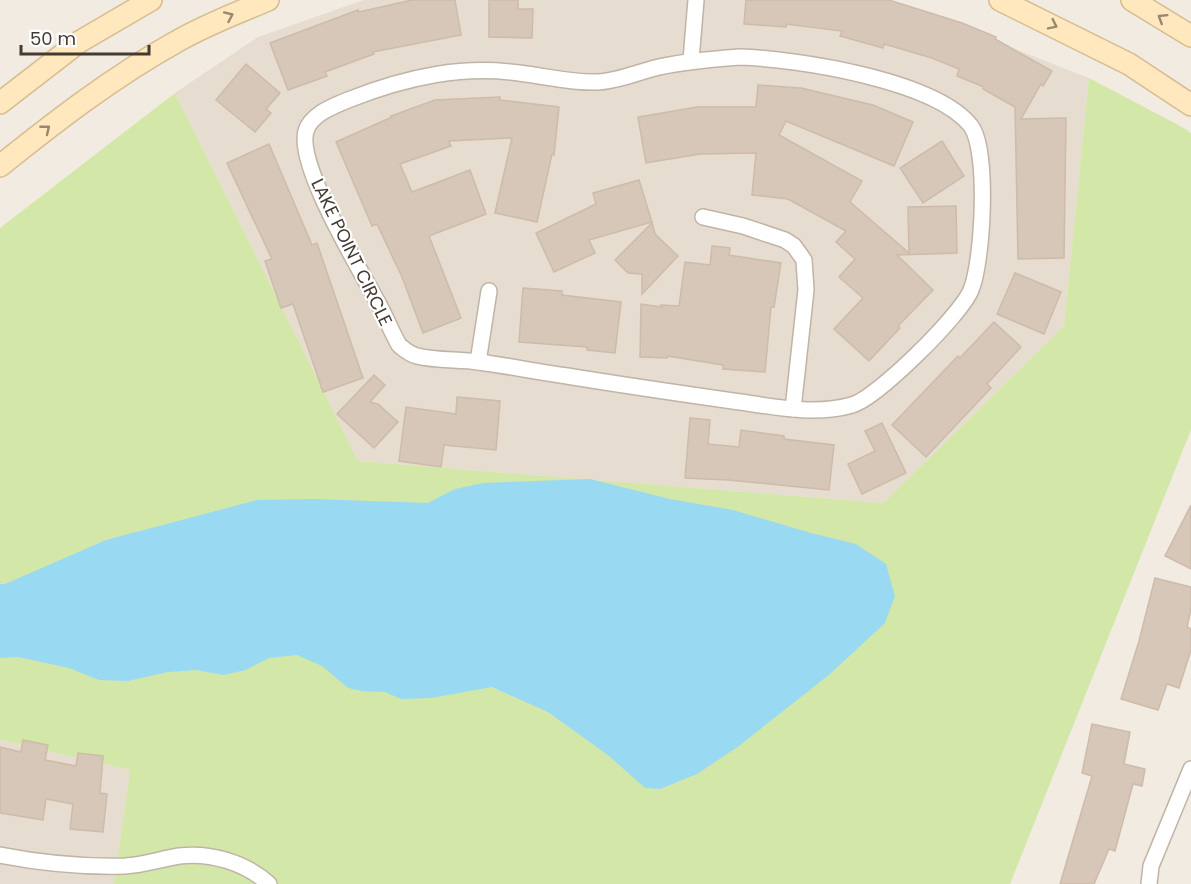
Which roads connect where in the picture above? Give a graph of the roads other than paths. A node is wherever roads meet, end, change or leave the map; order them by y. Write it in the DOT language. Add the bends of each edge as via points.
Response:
graph roads {
  1 [pos="151,0"];
  2 [pos="268,0"];
  3 [pos="696,0"];
  4 [pos="1000,0"];
  5 [pos="1132,0"];
  6 [pos="1191,36"];
  7 [pos="691,60"];
  8 [pos="0,103"];
  9 [pos="1191,105"];
  10 [pos="0,166"];
  11 [pos="703,216"];
  12 [pos="489,291"];
  13 [pos="478,362"];
  14 [pos="793,409"];
  15 [pos="1191,770"];
  16 [pos="0,855"];
  17 [pos="269,884"];
  18 [pos="1149,884"];
  1 -- 8 [label="main road" via="80,42"];
  10 -- 2 [label="main road, one-way" via="112,80 177,41"];
  3 -- 7 [label="street"];
  4 -- 9 [label="main road, one-way" via="1129,64"];
  6 -- 5 [label="main road, one-way"];
  7 -- 13 [label="street, LAKE POINT CIRCLE" via="598,82 486,70 424,75 344,101 310,122 304,147 319,187 399,345 418,356"];
  7 -- 14 [label="street, LAKE POINT CIRCLE" via="774,58 818,64 879,80 944,104 958,113 978,139 982,172 980,250 976,276 966,300 940,333 866,398 849,406"];
  11 -- 14 [label="street" via="785,240 804,260 806,290"];
  12 -- 13 [label="street"];
  13 -- 14 [label="street, LAKE POINT CIRCLE"];
  15 -- 18 [label="street" via="1151,866"];
  16 -- 17 [label="street" via="56,864 126,866 200,855 238,864"];
}
